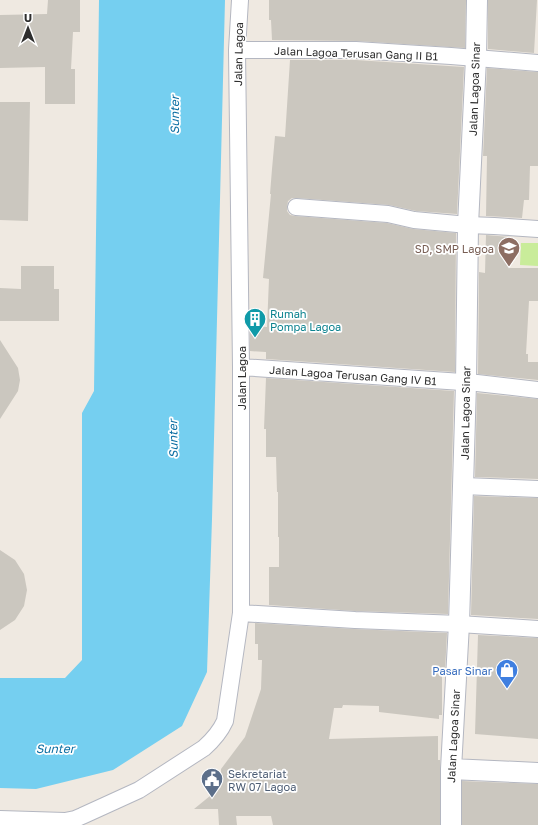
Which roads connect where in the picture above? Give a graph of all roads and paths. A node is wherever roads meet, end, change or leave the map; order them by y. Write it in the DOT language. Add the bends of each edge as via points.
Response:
graph roads {
  1 [pos="240,0"];
  2 [pos="477,0"];
  3 [pos="237,50"];
  4 [pos="476,58"];
  5 [pos="538,63"];
  6 [pos="296,207"];
  7 [pos="468,225"];
  8 [pos="538,229"];
  9 [pos="241,366"];
  10 [pos="466,383"];
  11 [pos="538,390"];
  12 [pos="463,486"];
  13 [pos="538,489"];
  14 [pos="241,613"];
  15 [pos="459,624"];
  16 [pos="538,629"];
  17 [pos="451,770"];
  18 [pos="538,773"];
  19 [pos="0,819"];
  20 [pos="451,825"];
  1 -- 3 [label="street, Jalan Lagoa"];
  2 -- 4 [label="street, Jalan Lagoa Sinar"];
  3 -- 4 [label="street, Jalan Lagoa Terusan Gang II B1" via="356,50"];
  3 -- 9 [label="street, Jalan Lagoa"];
  4 -- 5 [label="street, Jalan Lagoa Terusan Gang II B1"];
  4 -- 7 [label="street, Jalan Lagoa Sinar"];
  6 -- 7 [label="street" via="388,214 414,220"];
  7 -- 8 [label="street"];
  7 -- 10 [label="street, Jalan Lagoa Sinar"];
  9 -- 10 [label="street, Jalan Lagoa Terusan Gang IV B1"];
  9 -- 14 [label="street, Jalan Lagoa"];
  10 -- 11 [label="street, Jalan Lagoa Terusan Gang IV B1"];
  10 -- 12 [label="street, Jalan Lagoa Sinar"];
  12 -- 13 [label="street"];
  12 -- 15 [label="street, Jalan Lagoa Sinar"];
  14 -- 15 [label="street"];
  14 -- 19 [label="street, Jalan Lagoa" via="225,721 216,736 204,748 139,790 75,819"];
  15 -- 16 [label="street"];
  15 -- 17 [label="street, Jalan Lagoa Sinar"];
  17 -- 18 [label="street"];
  17 -- 20 [label="street, Jalan Lagoa Sinar"];
}
